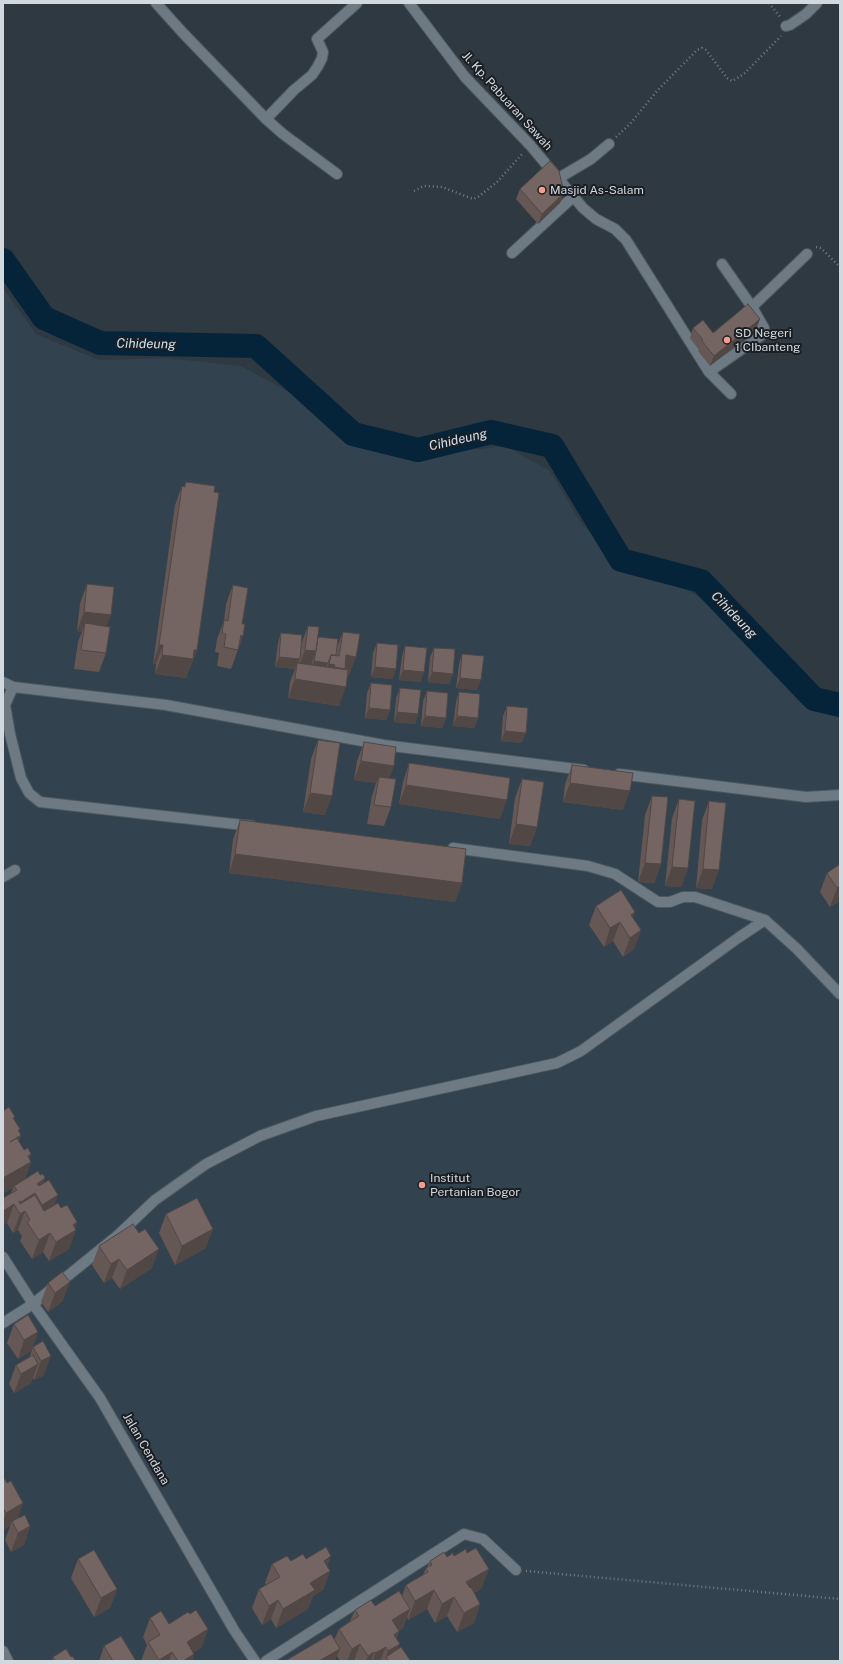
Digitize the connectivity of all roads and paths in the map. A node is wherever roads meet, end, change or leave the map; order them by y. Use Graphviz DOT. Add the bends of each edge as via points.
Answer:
graph roads {
  1 [pos="156,3"];
  2 [pos="357,3"];
  3 [pos="409,3"];
  4 [pos="769,3"];
  5 [pos="817,3"];
  6 [pos="786,26"];
  7 [pos="266,119"];
  8 [pos="608,144"];
  9 [pos="530,145"];
  10 [pos="338,174"];
  11 [pos="559,178"];
  12 [pos="414,191"];
  13 [pos="574,196"];
  14 [pos="512,253"];
  15 [pos="808,254"];
  16 [pos="722,264"];
  17 [pos="840,267"];
  18 [pos="752,307"];
  19 [pos="709,372"];
  20 [pos="731,394"];
  21 [pos="3,682"];
  22 [pos="13,687"];
  23 [pos="4,705"];
  24 [pos="595,771"];
  25 [pos="611,773"];
  26 [pos="840,795"];
  27 [pos="260,827"];
  28 [pos="442,847"];
  29 [pos="15,870"];
  30 [pos="3,877"];
  31 [pos="765,920"];
  32 [pos="840,994"];
  33 [pos="3,1257"];
  34 [pos="33,1304"];
  35 [pos="3,1323"];
  36 [pos="516,1570"];
  37 [pos="840,1599"];
  38 [pos="3,1652"];
  39 [pos="8,1661"];
  40 [pos="256,1661"];
  41 [pos="266,1661"];
  1 -- 7 [label="street"];
  2 -- 7 [label="street" via="317,39 323,52 318,66 312,75"];
  3 -- 9 [label="street, Jl. Kp. Pabuaran Sawah" via="465,77"];
  4 -- 6 [label="path"];
  5 -- 6 [label="street" via="806,14"];
  6 -- 8 [label="path" via="784,33 771,47 744,74 732,80 727,78 706,50 697,50 657,91 629,125"];
  7 -- 10 [label="street"];
  8 -- 11 [label="street"];
  9 -- 11 [label="street, Jl. Kp. Pabuaran Sawah"];
  9 -- 12 [label="path" via="497,182 473,199 442,186 424,186"];
  11 -- 13 [label="street, Jl. Kp. Pabuaran Sawah"];
  13 -- 14 [label="street"];
  13 -- 19 [label="street, Jl. Kp. Pabuaran Sawah" via="596,219 615,229 626,240"];
  15 -- 17 [label="path" via="815,247 821,248"];
  15 -- 18 [label="street"];
  16 -- 18 [label="street"];
  18 -- 19 [label="street" via="764,328 762,335"];
  19 -- 20 [label="street, Jl. Kp. Pabuaran Sawah"];
  21 -- 22 [label="street"];
  22 -- 23 [label="street"];
  22 -- 24 [label="street" via="166,705 384,745"];
  23 -- 27 [label="street" via="21,778 29,794 40,802"];
  25 -- 26 [label="street" via="806,797"];
  28 -- 31 [label="street" via="588,866 616,874 658,902 695,897"];
  29 -- 30 [label="street"];
  31 -- 32 [label="street"];
  31 -- 34 [label="street" via="581,1051 557,1063 316,1116 260,1136 206,1164 155,1200 117,1236"];
  33 -- 34 [label="street, Jalan Cendana"];
  34 -- 35 [label="street"];
  34 -- 40 [label="street, Jalan Cendana" via="100,1398 234,1630"];
  36 -- 37 [label="path"];
  36 -- 41 [label="street" via="483,1539 464,1534"];
  38 -- 39 [label="street"];
}
